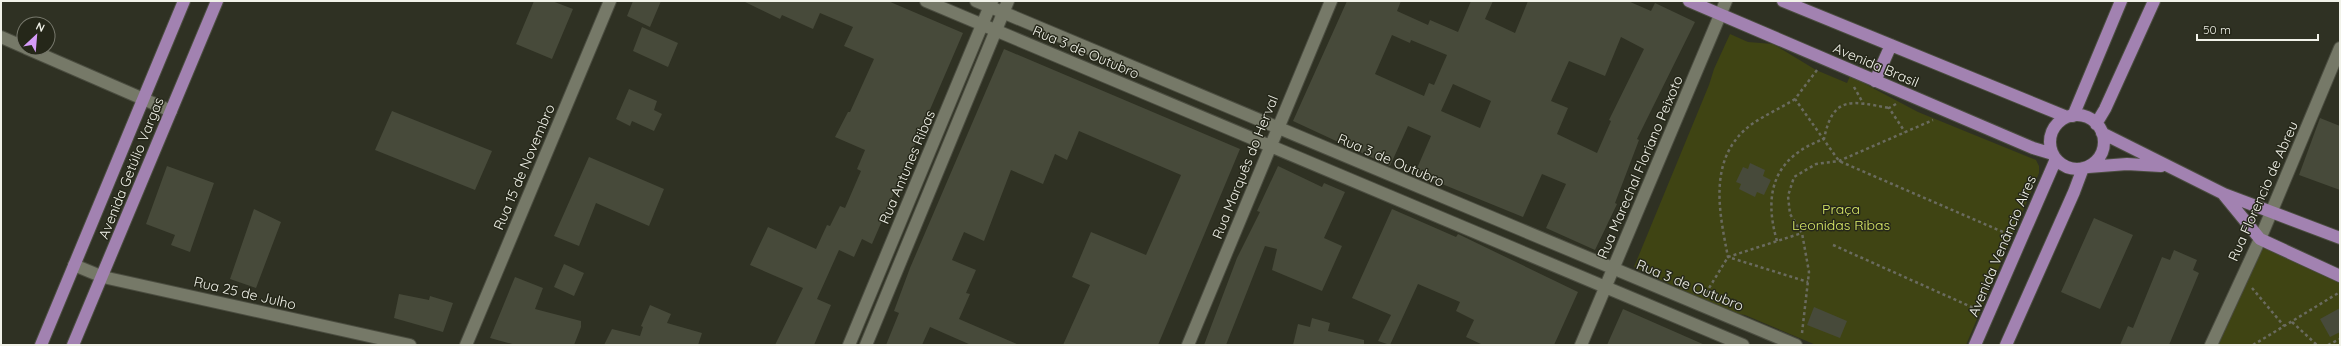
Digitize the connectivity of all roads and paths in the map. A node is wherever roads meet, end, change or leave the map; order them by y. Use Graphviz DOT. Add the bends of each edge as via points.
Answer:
graph roads {
  1 [pos="184,1"];
  2 [pos="217,1"];
  3 [pos="610,1"];
  4 [pos="926,1"];
  5 [pos="976,1"];
  6 [pos="1008,1"];
  7 [pos="1331,1"];
  8 [pos="1689,1"];
  9 [pos="1726,1"];
  10 [pos="1783,1"];
  11 [pos="2121,1"];
  12 [pos="2154,1"];
  13 [pos="990,4"];
  14 [pos="1003,13"];
  15 [pos="1721,14"];
  16 [pos="983,25"];
  17 [pos="996,30"];
  18 [pos="1,38"];
  19 [pos="16,44"];
  20 [pos="1891,45"];
  21 [pos="2340,48"];
  22 [pos="44,56"];
  23 [pos="1825,59"];
  24 [pos="1875,81"];
  25 [pos="1912,96"];
  26 [pos="144,98"];
  27 [pos="1795,99"];
  28 [pos="1889,108"];
  29 [pos="171,111"];
  30 [pos="1950,112"];
  31 [pos="2070,116"];
  32 [pos="942,121"];
  33 [pos="956,127"];
  34 [pos="1278,128"];
  35 [pos="2099,128"];
  36 [pos="1904,132"];
  37 [pos="1824,139"];
  38 [pos="1271,145"];
  39 [pos="2055,156"];
  40 [pos="1840,161"];
  41 [pos="2165,166"];
  42 [pos="2085,167"];
  43 [pos="1415,186"];
  44 [pos="2224,194"];
  45 [pos="1408,203"];
  46 [pos="2272,211"];
  47 [pos="1802,233"];
  48 [pos="2340,238"];
  49 [pos="2260,239"];
  50 [pos="2021,240"];
  51 [pos="1777,241"];
  52 [pos="1833,245"];
  53 [pos="887,254"];
  54 [pos="1728,257"];
  55 [pos="901,259"];
  56 [pos="74,265"];
  57 [pos="1613,269"];
  58 [pos="2242,276"];
  59 [pos="2340,276"];
  60 [pos="103,277"];
  61 [pos="1808,282"];
  62 [pos="1605,287"];
  63 [pos="2340,292"];
  64 [pos="1699,305"];
  65 [pos="1989,314"];
  66 [pos="2292,322"];
  67 [pos="2284,326"];
  68 [pos="2340,339"];
  69 [pos="1798,341"];
  70 [pos="40,345"];
  71 [pos="72,345"];
  72 [pos="410,345"];
  73 [pos="466,345"];
  74 [pos="849,345"];
  75 [pos="866,345"];
  76 [pos="1188,345"];
  77 [pos="1581,345"];
  78 [pos="1743,345"];
  79 [pos="1976,345"];
  80 [pos="2006,345"];
  81 [pos="2211,345"];
  82 [pos="2253,345"];
  83 [pos="2317,345"];
  84 [pos="2328,345"];
  1 -- 26 [label="main road, Avenida Getúlio Vargas"];
  2 -- 29 [label="main road, Avenida Getúlio Vargas"];
  3 -- 73 [label="street, Rua 15 de Novembro"];
  4 -- 16 [label="street, Rua 3 de Outubro"];
  5 -- 13 [label="street, Rua 3 de Outubro"];
  6 -- 14 [label="street, Rua Antunes Ribas"];
  7 -- 34 [label="street, Rua Marquês do Herval"];
  8 -- 15 [label="main road, Avenida Brasil"];
  9 -- 15 [label="street, Rua Marechal Floriano Peixoto"];
  10 -- 20 [label="main road, Avenida Brasil"];
  11 -- 31 [label="main road, Avenida Venâncio Aires"];
  12 -- 35 [label="main road" via="2105,109"];
  13 -- 14 [label="street, Rua 3 de Outubro"];
  13 -- 16 [label="street, Rua Antunes Ribas"];
  14 -- 17 [label="street, Rua Antunes Ribas"];
  14 -- 34 [label="street, Rua 3 de Outubro"];
  15 -- 23 [label="main road, Avenida Brasil"];
  15 -- 57 [label="street, Rua Marechal Floriano Peixoto"];
  16 -- 17 [label="street, Rua 3 de Outubro"];
  16 -- 32 [label="street, Rua Antunes Ribas"];
  17 -- 33 [label="street, Rua Antunes Ribas"];
  17 -- 38 [label="street, Rua 3 de Outubro"];
  18 -- 19 [label="street"];
  20 -- 24 [label="main road"];
  20 -- 31 [label="main road, Avenida Brasil"];
  21 -- 46 [label="street, Rua Florencio de Abreu"];
  22 -- 26 [label="street"];
  23 -- 24 [label="main road, Avenida Brasil"];
  23 -- 27 [label="path"];
  24 -- 25 [label="main road, Avenida Brasil"];
  25 -- 28 [label="path"];
  25 -- 30 [label="main road, Avenida Brasil"];
  26 -- 29 [label="street"];
  26 -- 56 [label="main road, Avenida Getúlio Vargas"];
  27 -- 37 [label="path"];
  27 -- 54 [label="path" via="1751,125 1734,144 1721,168 1721,220"];
  28 -- 36 [label="path"];
  28 -- 37 [label="path" via="1854,102 1836,108 1828,120"];
  29 -- 60 [label="main road, Avenida Getúlio Vargas"];
  30 -- 36 [label="path"];
  30 -- 39 [label="main road, Avenida Brasil"];
  31 -- 35 [label="main road" via="2088,117"];
  31 -- 39 [label="main road, Avenida Venâncio Aires" via="2058,123 2052,132 2050,143"];
  32 -- 33 [label="street"];
  32 -- 53 [label="street, Rua Antunes Ribas"];
  33 -- 55 [label="street, Rua Antunes Ribas"];
  34 -- 38 [label="street, Rua Marquês do Herval"];
  34 -- 43 [label="street, Rua 3 de Outubro"];
  35 -- 41 [label="main road"];
  35 -- 42 [label="main road" via="2104,143 2102,153 2096,161"];
  36 -- 40 [label="path"];
  37 -- 40 [label="path"];
  37 -- 51 [label="path" via="1806,146 1779,170 1771,195 1771,218"];
  38 -- 45 [label="street, Rua 3 de Outubro"];
  38 -- 76 [label="street, Rua Marquês do Herval"];
  39 -- 42 [label="main road" via="2067,167"];
  39 -- 50 [label="main road, Avenida Venâncio Aires"];
  40 -- 47 [label="path" via="1816,164 1794,177 1788,196 1790,214"];
  40 -- 50 [label="path"];
  41 -- 42 [label="main road" via="2127,164"];
  41 -- 44 [label="main road"];
  42 -- 80 [label="main road"];
  43 -- 45 [label="street"];
  43 -- 57 [label="street, Rua 3 de Outubro"];
  44 -- 46 [label="main road"];
  44 -- 49 [label="main road"];
  45 -- 62 [label="street, Rua 3 de Outubro"];
  46 -- 48 [label="main road"];
  46 -- 49 [label="street, Rua Florencio de Abreu"];
  47 -- 51 [label="path"];
  47 -- 61 [label="path" via="1809,272"];
  49 -- 58 [label="street, Rua Florencio de Abreu"];
  49 -- 59 [label="main road"];
  50 -- 65 [label="main road, Avenida Venâncio Aires"];
  51 -- 54 [label="path"];
  52 -- 65 [label="path"];
  53 -- 55 [label="street"];
  53 -- 74 [label="street, Rua Antunes Ribas"];
  54 -- 61 [label="path"];
  54 -- 64 [label="path"];
  55 -- 75 [label="street, Rua Antunes Ribas"];
  56 -- 60 [label="street, Rua 25 de Julho"];
  56 -- 70 [label="main road, Avenida Getúlio Vargas"];
  57 -- 62 [label="street, Rua Marechal Floriano Peixoto"];
  57 -- 64 [label="street, Rua 3 de Outubro"];
  58 -- 67 [label="path"];
  58 -- 81 [label="street, Rua Florencio de Abreu"];
  60 -- 71 [label="main road, Avenida Getúlio Vargas"];
  60 -- 72 [label="street, Rua 25 de Julho"];
  61 -- 69 [label="path"];
  62 -- 77 [label="street, Rua Marechal Floriano Peixoto"];
  62 -- 78 [label="street, Rua 3 de Outubro"];
  63 -- 66 [label="path"];
  64 -- 69 [label="street, Rua 3 de Outubro"];
  65 -- 79 [label="main road, Avenida Venâncio Aires"];
  66 -- 67 [label="path"];
  66 -- 83 [label="path"];
  67 -- 82 [label="path"];
  68 -- 84 [label="path"];
}
